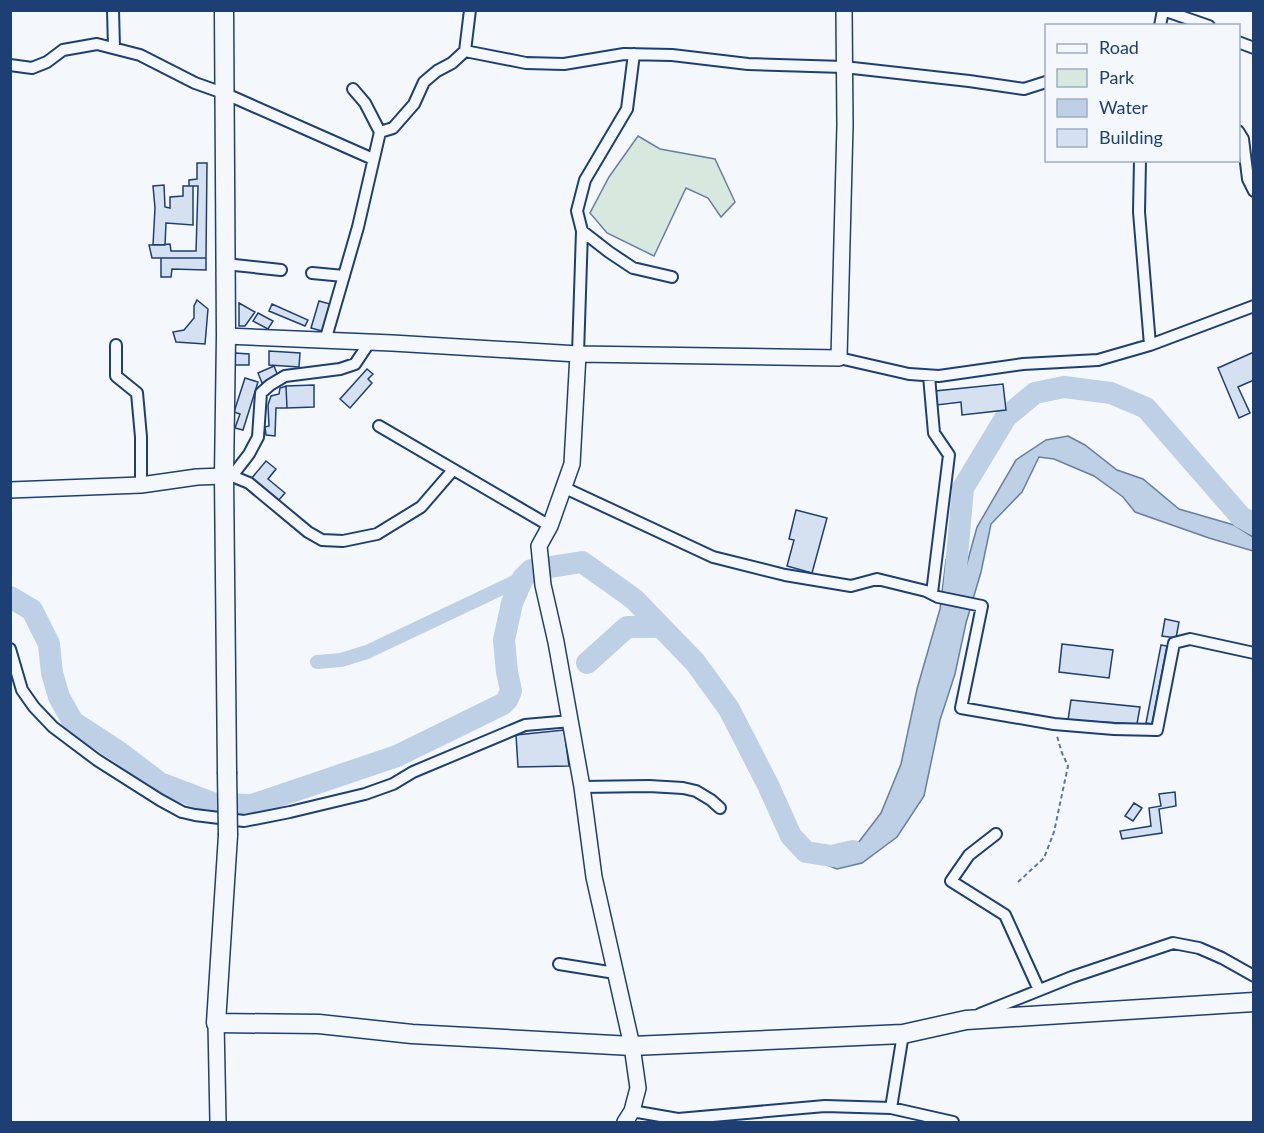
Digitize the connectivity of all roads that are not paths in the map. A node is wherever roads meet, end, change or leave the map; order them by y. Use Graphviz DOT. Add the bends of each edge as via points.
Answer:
graph roads {
  1 [pos="113,10"];
  2 [pos="224,10"];
  3 [pos="470,10"];
  4 [pos="844,10"];
  5 [pos="1163,10"];
  6 [pos="1206,24"];
  7 [pos="1240,42"];
  8 [pos="114,48"];
  9 [pos="1254,48"];
  10 [pos="465,51"];
  11 [pos="634,54"];
  12 [pos="10,65"];
  13 [pos="844,67"];
  14 [pos="1045,83"];
  15 [pos="353,89"];
  16 [pos="226,94"];
  17 [pos="380,132"];
  18 [pos="1240,133"];
  19 [pos="373,159"];
  20 [pos="1140,162"];
  21 [pos="1254,191"];
  22 [pos="582,231"];
  23 [pos="225,264"];
  24 [pos="281,270"];
  25 [pos="312,273"];
  26 [pos="344,276"];
  27 [pos="672,277"];
  28 [pos="1254,306"];
  29 [pos="226,336"];
  30 [pos="325,341"];
  31 [pos="369,343"];
  32 [pos="116,345"];
  33 [pos="1150,345"];
  34 [pos="578,354"];
  35 [pos="839,358"];
  36 [pos="929,376"];
  37 [pos="379,426"];
  38 [pos="453,470"];
  39 [pos="228,476"];
  40 [pos="141,485"];
  41 [pos="565,488"];
  42 [pos="10,490"];
  43 [pos="550,526"];
  44 [pos="935,595"];
  45 [pos="10,649"];
  46 [pos="1254,653"];
  47 [pos="16,691"];
  48 [pos="571,721"];
  49 [pos="582,787"];
  50 [pos="720,808"];
  51 [pos="996,834"];
  52 [pos="559,964"];
  53 [pos="615,973"];
  54 [pos="1254,976"];
  55 [pos="1039,990"];
  56 [pos="1254,1002"];
  57 [pos="966,1020"];
  58 [pos="216,1023"];
  59 [pos="903,1034"];
  60 [pos="632,1046"];
  61 [pos="891,1108"];
  62 [pos="629,1117"];
  63 [pos="218,1122"];
  64 [pos="953,1122"];
  1 -- 8 [label="street"];
  2 -- 16 [label="main road"];
  3 -- 10 [label="street"];
  4 -- 13 [label="street"];
  5 -- 6 [label="street"];
  7 -- 9 [label="street"];
  8 -- 12 [label="street" via="97,44 63,50 32,68"];
  8 -- 16 [label="street" via="140,55"];
  10 -- 11 [label="street" via="526,63 564,64"];
  10 -- 17 [label="street" via="424,81 414,104 393,128"];
  11 -- 13 [label="street"];
  11 -- 22 [label="street" via="627,109 585,180 577,211"];
  13 -- 14 [label="street" via="1024,89"];
  13 -- 35 [label="street"];
  15 -- 17 [label="street"];
  16 -- 19 [label="street"];
  16 -- 23 [label="main road"];
  17 -- 19 [label="street"];
  18 -- 21 [label="street" via="1248,179"];
  19 -- 26 [label="street"];
  20 -- 33 [label="street" via="1139,212"];
  22 -- 27 [label="street" via="633,268"];
  22 -- 34 [label="street"];
  23 -- 24 [label="street"];
  23 -- 29 [label="main road"];
  25 -- 26 [label="street"];
  26 -- 30 [label="street"];
  28 -- 33 [label="street"];
  29 -- 30 [label="street"];
  29 -- 39 [label="main road"];
  30 -- 31 [label="street"];
  31 -- 34 [label="street"];
  31 -- 39 [label="street" via="355,364 285,376 261,393 258,437 249,454"];
  32 -- 40 [label="street" via="116,376 137,393"];
  33 -- 36 [label="street" via="1098,360 1023,364"];
  34 -- 35 [label="street"];
  34 -- 41 [label="street" via="572,464"];
  35 -- 36 [label="street"];
  36 -- 44 [label="street" via="934,433 949,455"];
  37 -- 38 [label="street"];
  38 -- 39 [label="street" via="422,507 377,534 343,541 322,540 249,483"];
  38 -- 43 [label="street"];
  39 -- 40 [label="street"];
  39 -- 58 [label="main road, bridge" via="228,835"];
  40 -- 42 [label="street"];
  41 -- 43 [label="street"];
  41 -- 44 [label="street" via="713,557 796,577 851,585 877,579"];
  43 -- 48 [label="street" via="539,546 543,585"];
  44 -- 46 [label="street" via="982,606 961,708 1054,724 1157,730 1173,643 1190,639"];
  45 -- 47 [label="street"];
  47 -- 48 [label="street" via="53,727 160,800 195,816 244,820 364,794 525,725"];
  48 -- 49 [label="street"];
  49 -- 50 [label="street" via="683,788 696,791"];
  49 -- 53 [label="street" via="594,877"];
  51 -- 55 [label="street" via="969,855 951,881 1005,915"];
  52 -- 53 [label="street"];
  53 -- 60 [label="street"];
  54 -- 55 [label="street" via="1199,948 1173,943"];
  55 -- 57 [label="street"];
  56 -- 57 [label="main road"];
  57 -- 59 [label="main road"];
  58 -- 60 [label="main road" via="319,1024 412,1034"];
  58 -- 63 [label="street"];
  59 -- 60 [label="main road"];
  59 -- 61 [label="street"];
  60 -- 62 [label="street" via="638,1088"];
  61 -- 62 [label="street" via="825,1106 678,1119"];
  61 -- 64 [label="street"];
}
